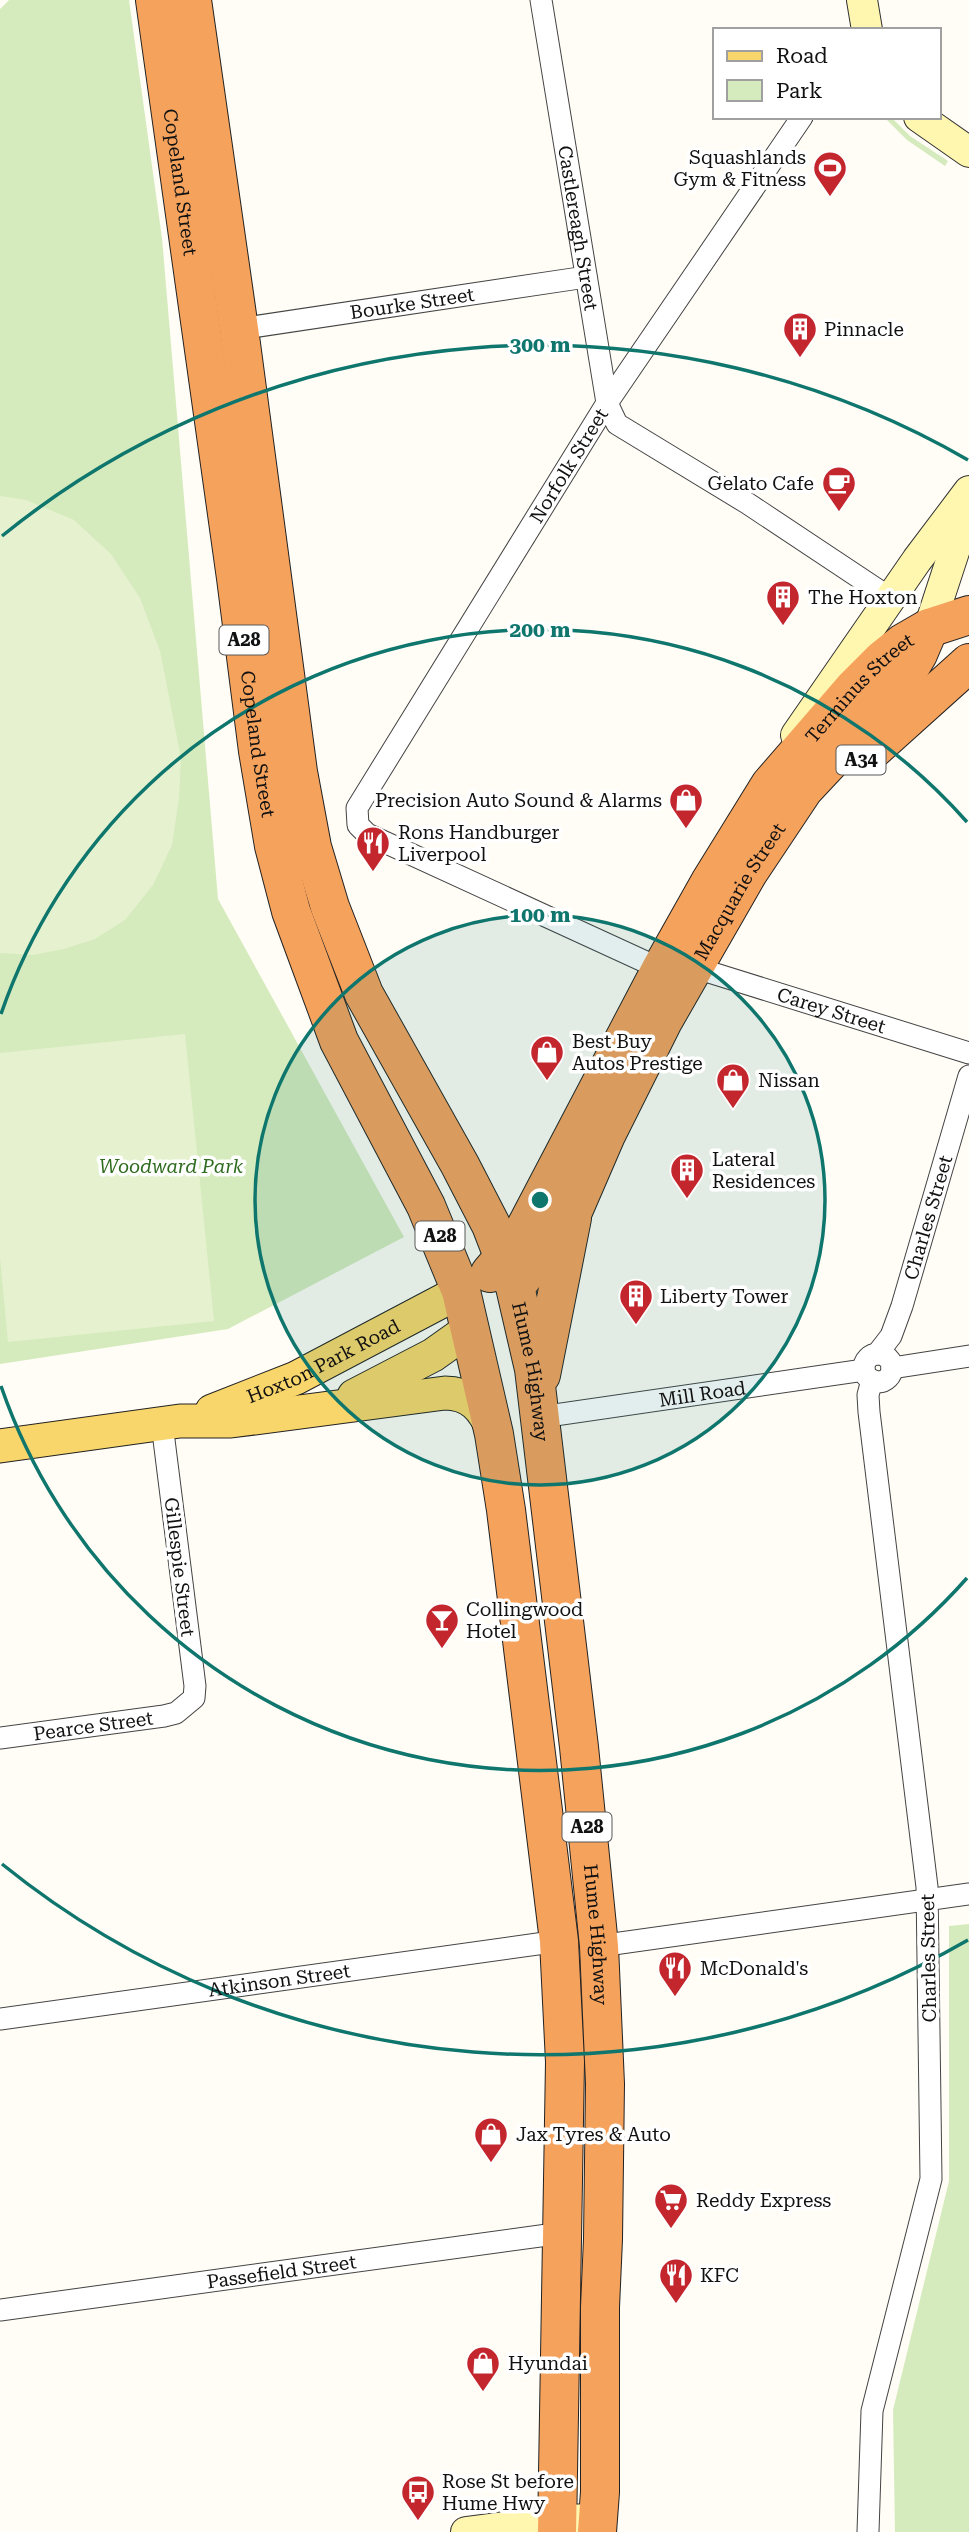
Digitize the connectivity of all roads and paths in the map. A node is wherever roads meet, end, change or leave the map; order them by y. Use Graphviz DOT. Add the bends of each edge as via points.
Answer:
graph roads {
  1 [pos="155,0"];
  2 [pos="192,0"];
  3 [pos="541,0"];
  4 [pos="862,0"];
  5 [pos="867,28"];
  6 [pos="801,119"];
  7 [pos="922,119"];
  8 [pos="969,152"];
  9 [pos="586,277"];
  10 [pos="239,329"];
  11 [pos="607,403"];
  12 [pos="969,491"];
  13 [pos="969,506"];
  14 [pos="890,598"];
  15 [pos="969,615"];
  16 [pos="929,628"];
  17 [pos="969,663"];
  18 [pos="770,785"];
  19 [pos="358,825"];
  20 [pos="756,861"];
  21 [pos="677,968"];
  22 [pos="969,1053"];
  23 [pos="969,1076"];
  24 [pos="460,1165"];
  25 [pos="559,1165"];
  26 [pos="574,1209"];
  27 [pos="509,1273"];
  28 [pos="461,1291"];
  29 [pos="471,1328"];
  30 [pos="969,1356"];
  31 [pos="871,1368"];
  32 [pos="539,1406"];
  33 [pos="291,1414"];
  34 [pos="171,1423"];
  35 [pos="494,1434"];
  36 [pos="0,1446"];
  37 [pos="185,1707"];
  38 [pos="0,1738"];
  39 [pos="969,1894"];
  40 [pos="927,1899"];
  41 [pos="559,1941"];
  42 [pos="599,1946"];
  43 [pos="0,2019"];
  44 [pos="562,2233"];
  45 [pos="0,2309"];
  46 [pos="597,2525"];
  47 [pos="557,2526"];
  48 [pos="466,2532"];
  49 [pos="868,2532"];
  1 -- 28 [label="highway, Copeland Street / A28" via="274,846 291,911 340,1041 420,1194"];
  2 -- 10 [label="highway, Copeland Street / A28"];
  3 -- 9 [label="street, Castlereagh Street"];
  4 -- 5 [label="street"];
  6 -- 11 [label="street, Norfolk Street"];
  7 -- 8 [label="street"];
  9 -- 10 [label="street, Bourke Street"];
  9 -- 11 [label="street, Castlereagh Street"];
  10 -- 24 [label="highway, Copeland Street / A28" via="298,772 312,846 364,994"];
  11 -- 14 [label="street, Castlereagh Street" via="617,424"];
  11 -- 19 [label="street, Norfolk Street" via="357,808"];
  12 -- 14 [label="street, Macquarie Street"];
  13 -- 16 [label="street, Macquarie Street"];
  14 -- 18 [label="street, Macquarie Street" via="801,725"];
  15 -- 16 [label="highway, Terminus Street / A34"];
  16 -- 18 [label="highway, Terminus Street / A34" via="873,667"];
  16 -- 20 [label="highway, Macquarie Street" via="896,691 804,789"];
  17 -- 20 [label="highway, A34" via="795,816"];
  18 -- 21 [label="highway, Macquarie Street / A34" via="710,882"];
  19 -- 21 [label="street, Carey Street" via="367,834"];
  20 -- 21 [label="highway, Macquarie Street / A34"];
  21 -- 22 [label="street, Carey Street"];
  21 -- 25 [label="highway, Macquarie Street / A34"];
  21 -- 26 [label="highway, Macquarie Street / A34"];
  23 -- 31 [label="street, Charles Street" via="902,1306 891,1336"];
  24 -- 25 [label="highway" via="479,1185 511,1198 536,1190"];
  24 -- 27 [label="highway, Copeland Street / A28"];
  25 -- 27 [label="highway, Macquarie Street / A34" via="520,1238"];
  26 -- 27 [label="highway, Macquarie Street / A34"];
  26 -- 32 [label="highway"];
  27 -- 28 [label="highway, A34" via="491,1272"];
  27 -- 29 [label="highway, A34"];
  27 -- 32 [label="highway, Hume Highway / A28" via="530,1350"];
  28 -- 29 [label="highway, Copeland Street / A28"];
  28 -- 34 [label="main road, Hoxton Park Road" via="296,1378"];
  29 -- 33 [label="main road, Hoxton Park Road" via="433,1355 364,1392"];
  29 -- 35 [label="highway, Hume Highway / A28"];
  30 -- 31 [label="street" via="892,1368 888,1357"];
  31 -- 32 [label="street, Mill Road"];
  31 -- 40 [label="street, Charles Street" via="869,1412"];
  32 -- 42 [label="highway, Hume Highway / A28"];
  33 -- 34 [label="main road, Hoxton Park Road"];
  33 -- 35 [label="main road, Hoxton Park Road" via="455,1393 483,1409"];
  34 -- 36 [label="main road, Hoxton Park Road"];
  34 -- 37 [label="street, Gillespie Street" via="195,1686 194,1698"];
  35 -- 41 [label="highway, Hume Highway / A28"];
  37 -- 38 [label="street, Pearce Street" via="164,1716"];
  39 -- 40 [label="street"];
  40 -- 42 [label="street"];
  40 -- 49 [label="street, Charles Street" via="931,2179 872,2411"];
  41 -- 43 [label="street, Atkinson Street"];
  41 -- 44 [label="highway, Hume Highway / A28" via="565,2062"];
  42 -- 46 [label="highway, Hume Highway / A28" via="606,2084"];
  44 -- 45 [label="street, Passefield Street"];
  44 -- 47 [label="highway, Hume Highway / A28"];
  46 -- 47 [label="street"];
  47 -- 48 [label="street"];
}
